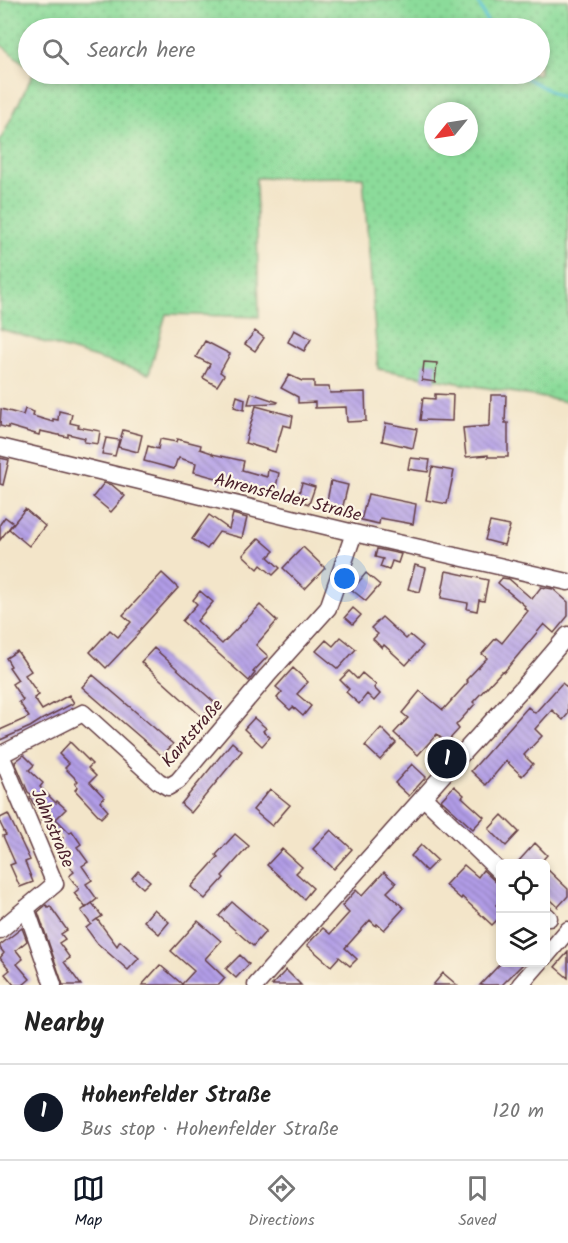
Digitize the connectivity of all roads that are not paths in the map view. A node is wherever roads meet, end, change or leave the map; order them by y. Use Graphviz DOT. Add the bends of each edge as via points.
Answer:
graph roads {
  1 [pos="0,447"];
  2 [pos="354,533"];
  3 [pos="568,582"];
  4 [pos="568,635"];
  5 [pos="1,755"];
  6 [pos="423,797"];
  7 [pos="496,867"];
  8 [pos="26,908"];
  9 [pos="0,930"];
  10 [pos="567,933"];
  11 [pos="550,952"];
  12 [pos="536,967"];
  13 [pos="53,985"];
  14 [pos="256,985"];
  15 [pos="520,985"];
  1 -- 2 [label="street, Ahrensfelder Straße"];
  2 -- 3 [label="street, Ahrensfelder Straße"];
  2 -- 5 [label="street, Kantstraße" via="328,608 178,781 168,787 158,781 83,713"];
  4 -- 6 [label="street"];
  5 -- 8 [label="street, Jahnstraße" via="55,884"];
  6 -- 7 [label="street"];
  6 -- 14 [label="street"];
  8 -- 9 [label="street, Jahnstraße"];
  8 -- 13 [label="street"];
  10 -- 11 [label="street"];
  12 -- 15 [label="street"];
}
